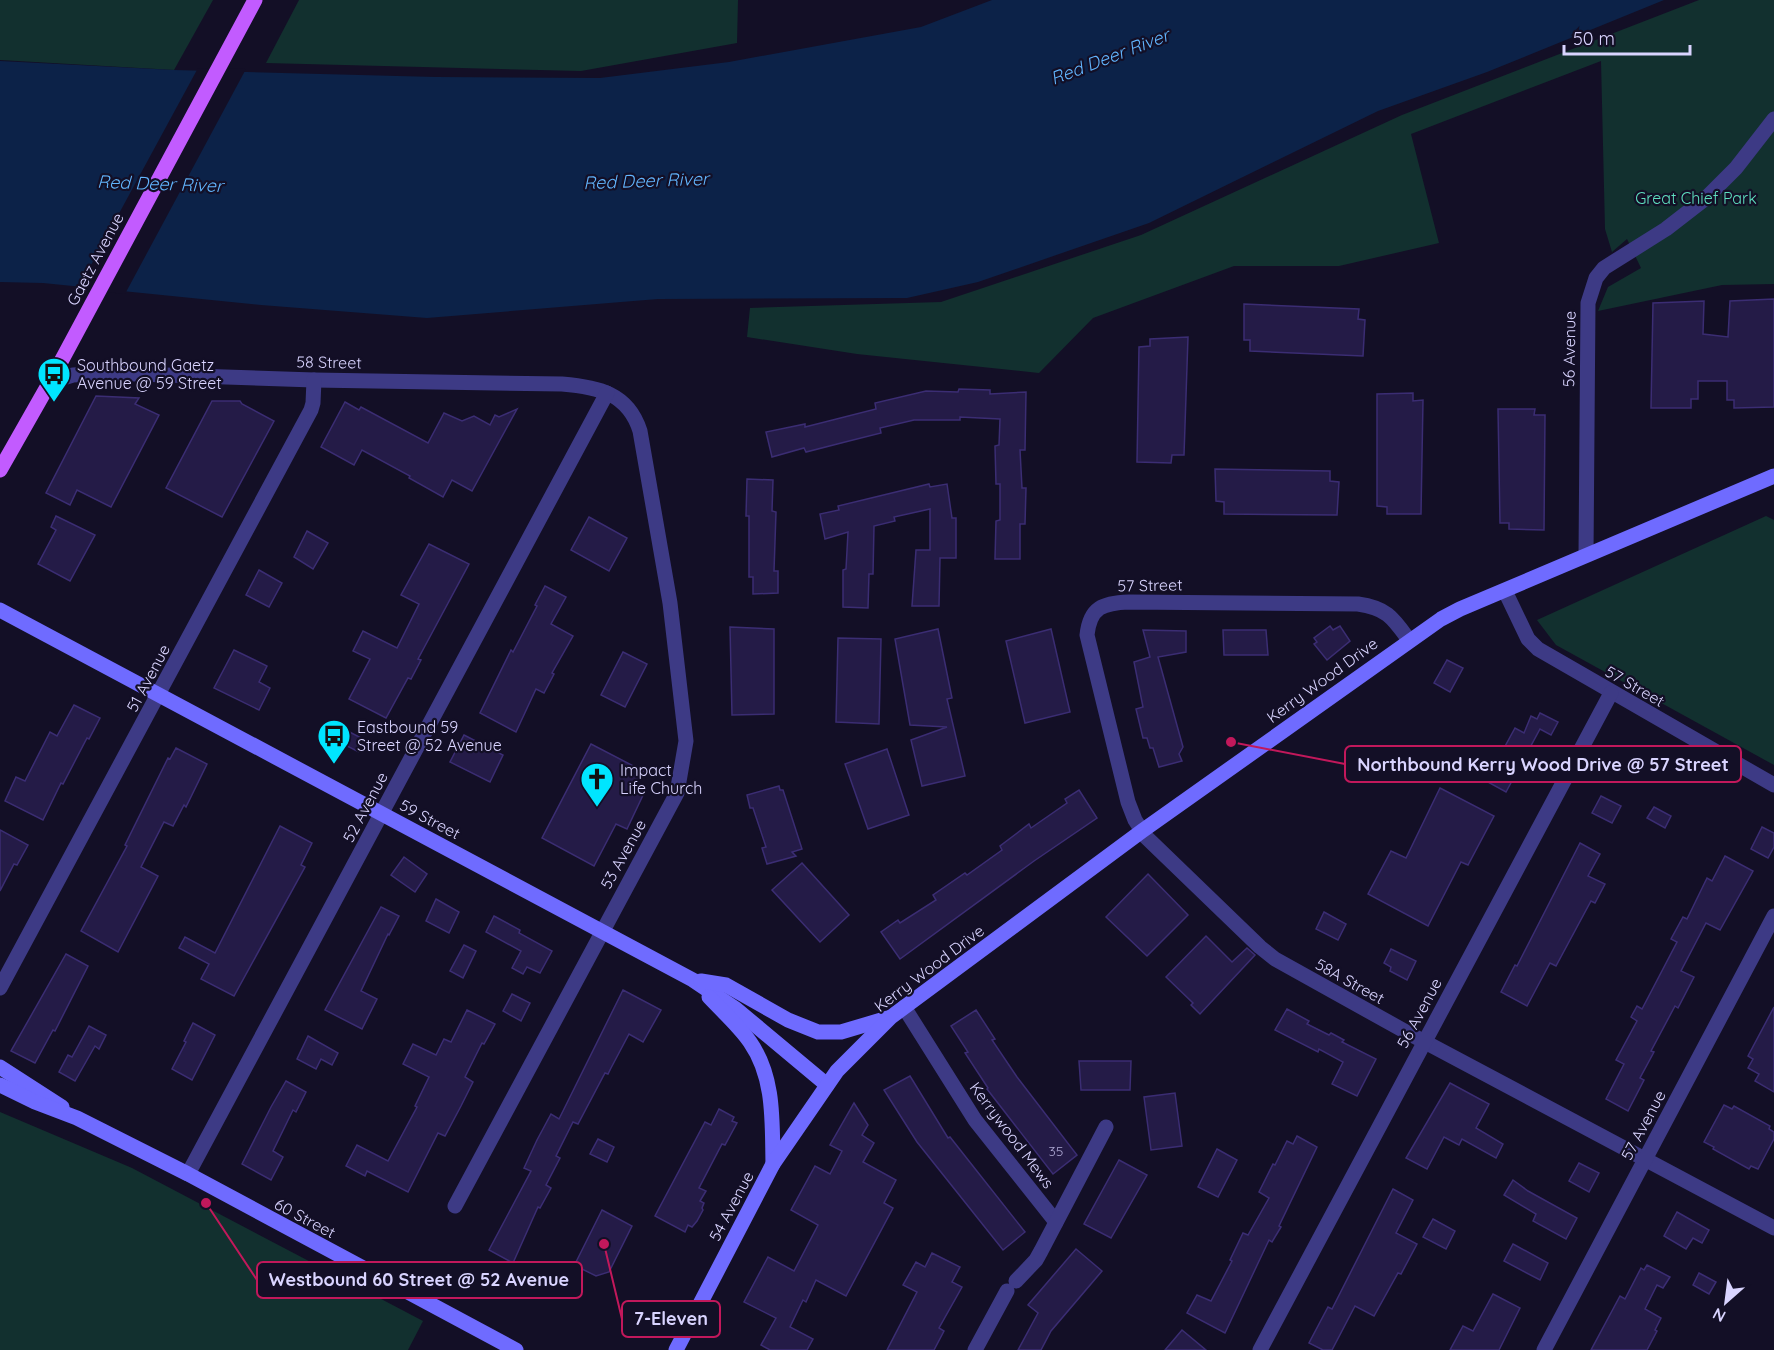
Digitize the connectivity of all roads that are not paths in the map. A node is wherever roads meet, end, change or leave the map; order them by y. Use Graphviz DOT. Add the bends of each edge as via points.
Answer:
graph roads {
  1 [pos="255,0"];
  2 [pos="1774,120"];
  3 [pos="314,380"];
  4 [pos="50,382"];
  5 [pos="607,393"];
  6 [pos="0,470"];
  7 [pos="1774,476"];
  8 [pos="1586,555"];
  9 [pos="1505,591"];
  10 [pos="0,610"];
  11 [pos="1094,611"];
  12 [pos="1409,640"];
  13 [pos="1611,693"];
  14 [pos="160,694"];
  15 [pos="1774,785"];
  16 [pos="382,814"];
  17 [pos="1142,831"];
  18 [pos="1774,916"];
  19 [pos="602,932"];
  20 [pos="693,980"];
  21 [pos="0,988"];
  22 [pos="904,1007"];
  23 [pos="891,1017"];
  24 [pos="1425,1042"];
  25 [pos="0,1067"];
  26 [pos="827,1084"];
  27 [pos="0,1085"];
  28 [pos="77,1118"];
  29 [pos="1106,1127"];
  30 [pos="1645,1160"];
  31 [pos="773,1164"];
  32 [pos="188,1174"];
  33 [pos="455,1206"];
  34 [pos="1056,1222"];
  35 [pos="1774,1228"];
  36 [pos="516,1350"];
  37 [pos="676,1350"];
  38 [pos="975,1350"];
  39 [pos="1260,1350"];
  40 [pos="1544,1350"];
  1 -- 4 [label="main road, Gaetz Avenue"];
  2 -- 8 [label="street, 56 Avenue" via="1706,198 1604,268 1593,286 1588,303"];
  3 -- 4 [label="street, 58 Street" via="106,373 65,376"];
  3 -- 5 [label="street, 58 Street" via="562,384"];
  3 -- 14 [label="street, 51 Avenue" via="311,410"];
  4 -- 6 [label="main road, Gaetz Avenue"];
  5 -- 16 [label="street, 52 Avenue"];
  5 -- 19 [label="street, 53 Avenue" via="634,414 640,431 670,603 686,741 677,794"];
  7 -- 8 [label="street, Kerry Wood Drive"];
  8 -- 9 [label="street, Kerry Wood Drive"];
  9 -- 12 [label="street, Kerry Wood Drive" via="1450,614"];
  9 -- 13 [label="street, 57 Street" via="1532,644"];
  10 -- 14 [label="street, 59 Street"];
  11 -- 12 [label="street, 57 Street" via="1107,604 1129,602 1358,604 1385,611"];
  11 -- 17 [label="street, 58A Street" via="1088,627 1089,645 1128,802"];
  12 -- 17 [label="street, Kerry Wood Drive"];
  13 -- 15 [label="street, 57 Street"];
  13 -- 24 [label="street, 56 Avenue"];
  14 -- 16 [label="street, 59 Street"];
  14 -- 21 [label="street, 51 Avenue"];
  16 -- 19 [label="street, 59 Street"];
  16 -- 32 [label="street, 52 Avenue"];
  17 -- 22 [label="street, Kerry Wood Drive"];
  17 -- 24 [label="street, 58A Street" via="1275,960"];
  18 -- 30 [label="street, 57 Avenue"];
  19 -- 20 [label="street, 59 Street"];
  19 -- 33 [label="street, 53 Avenue"];
  20 -- 23 [label="street" via="726,985 788,1020 819,1032 841,1032"];
  20 -- 26 [label="street, 59 Street" via="736,1009"];
  20 -- 31 [label="street" via="748,1040 765,1072"];
  22 -- 23 [label="street, Kerry Wood Drive"];
  22 -- 34 [label="street, Kerrywood Mews" via="975,1120"];
  23 -- 26 [label="street, Kerry Wood Drive"];
  24 -- 30 [label="street, 58A Street"];
  24 -- 39 [label="street, 56 Avenue"];
  25 -- 28 [label="street, 60 Street"];
  26 -- 31 [label="street, 54 Avenue"];
  27 -- 28 [label="street, 60 Street"];
  28 -- 32 [label="street, 60 Street"];
  29 -- 34 [label="street, Kerrywood Mews"];
  30 -- 35 [label="street, 58A Street"];
  30 -- 40 [label="street, 57 Avenue"];
  31 -- 37 [label="street, 54 Avenue"];
  32 -- 36 [label="street, 60 Street"];
  34 -- 38 [label="street, Kerrywood Mews" via="1036,1260 1011,1286"];
}
